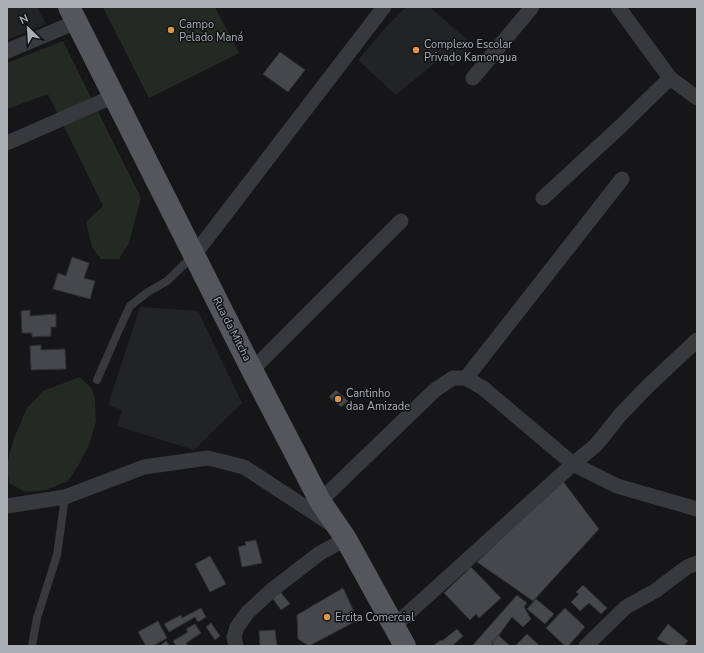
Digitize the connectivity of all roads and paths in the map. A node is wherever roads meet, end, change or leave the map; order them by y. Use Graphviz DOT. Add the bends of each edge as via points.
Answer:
graph roads {
  1 [pos="384,7"];
  2 [pos="532,7"];
  3 [pos="618,7"];
  4 [pos="73,15"];
  5 [pos="7,51"];
  6 [pos="473,78"];
  7 [pos="670,78"];
  8 [pos="694,92"];
  9 [pos="114,96"];
  10 [pos="7,143"];
  11 [pos="622,180"];
  12 [pos="543,198"];
  13 [pos="401,221"];
  14 [pos="194,255"];
  15 [pos="697,340"];
  16 [pos="252,370"];
  17 [pos="466,378"];
  18 [pos="97,380"];
  19 [pos="573,464"];
  20 [pos="65,497"];
  21 [pos="320,501"];
  22 [pos="7,506"];
  23 [pos="697,509"];
  24 [pos="342,533"];
  25 [pos="697,563"];
  26 [pos="394,626"];
  27 [pos="32,646"];
  28 [pos="236,646"];
  29 [pos="405,646"];
  30 [pos="586,646"];
  1 -- 14 [label="street"];
  2 -- 6 [label="street"];
  3 -- 7 [label="street"];
  4 -- 5 [label="street"];
  4 -- 9 [label="main road, Rua da Mitcha"];
  7 -- 8 [label="street"];
  7 -- 12 [label="street"];
  9 -- 10 [label="street"];
  9 -- 14 [label="main road, Rua da Mitcha"];
  11 -- 17 [label="street"];
  13 -- 16 [label="street"];
  14 -- 16 [label="main road, Rua da Mitcha"];
  14 -- 18 [label="lane" via="167,281 130,306"];
  15 -- 19 [label="street" via="621,414 596,445"];
  16 -- 21 [label="main road, Rua da Mitcha"];
  17 -- 19 [label="street" via="483,388"];
  17 -- 21 [label="street" via="453,378 435,390"];
  19 -- 23 [label="street" via="617,486"];
  19 -- 26 [label="street"];
  20 -- 22 [label="street"];
  20 -- 24 [label="street" via="144,467 208,458 244,468"];
  20 -- 27 [label="lane" via="57,555 37,618"];
  21 -- 24 [label="main road, Rua da Mitcha"];
  24 -- 26 [label="main road, Rua da Mitcha"];
  24 -- 28 [label="street" via="248,612 237,627 234,637"];
  25 -- 30 [label="street" via="626,607"];
  26 -- 29 [label="main road, Rua da Mitcha"];
}
